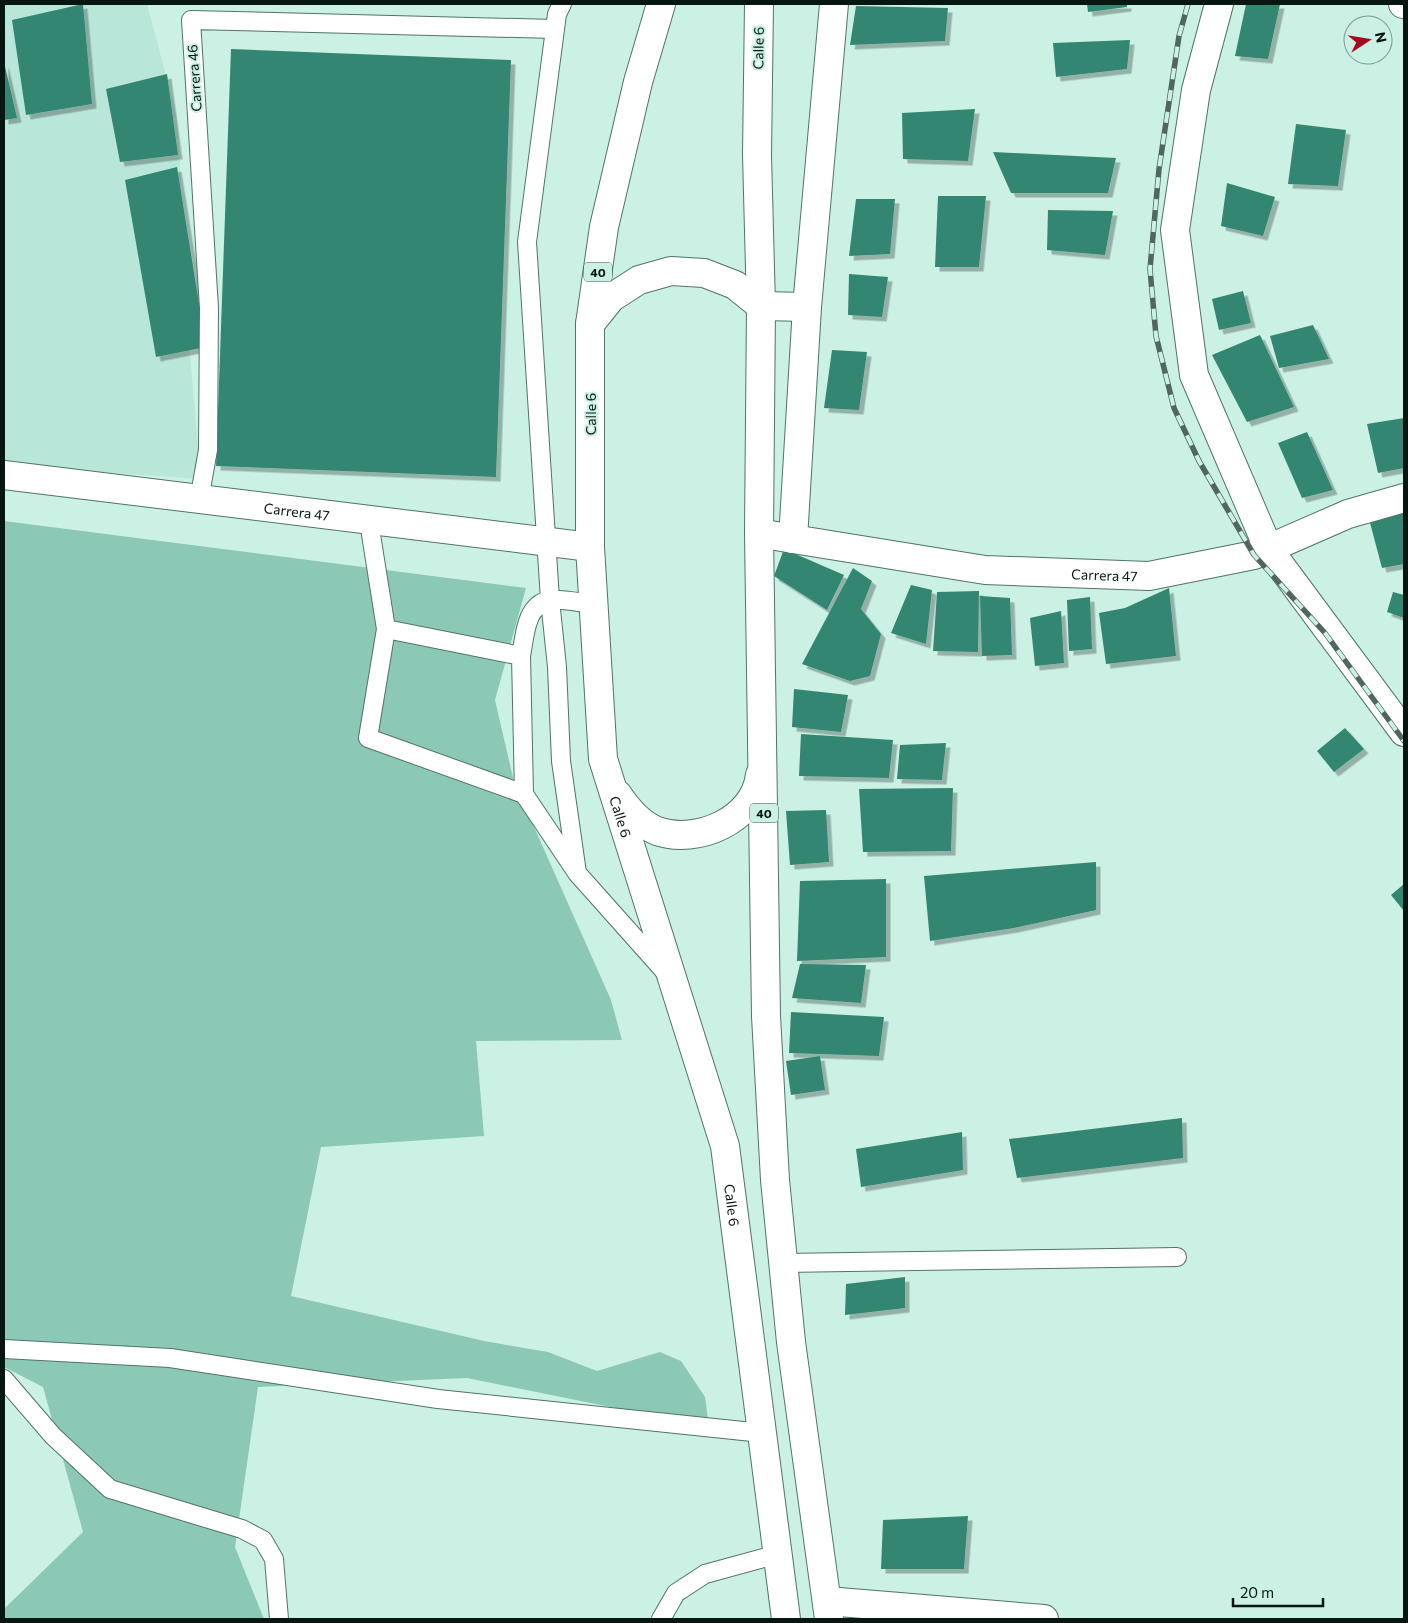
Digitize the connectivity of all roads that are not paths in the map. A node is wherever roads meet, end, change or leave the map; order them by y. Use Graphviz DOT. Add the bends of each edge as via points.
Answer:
graph roads {
  1 [pos="562,4"];
  2 [pos="661,4"];
  3 [pos="759,4"];
  4 [pos="834,4"];
  5 [pos="1219,4"];
  6 [pos="555,29"];
  7 [pos="761,306"];
  8 [pos="807,307"];
  9 [pos="590,324"];
  10 [pos="4,475"];
  11 [pos="1404,498"];
  12 [pos="199,500"];
  13 [pos="369,522"];
  14 [pos="759,533"];
  15 [pos="793,539"];
  16 [pos="548,544"];
  17 [pos="590,547"];
  18 [pos="1269,550"];
  19 [pos="550,600"];
  20 [pos="592,604"];
  21 [pos="386,629"];
  22 [pos="521,656"];
  23 [pos="1404,732"];
  24 [pos="763,751"];
  25 [pos="603,759"];
  26 [pos="524,794"];
  27 [pos="577,873"];
  28 [pos="674,983"];
  29 [pos="1177,1257"];
  30 [pos="783,1264"];
  31 [pos="4,1349"];
  32 [pos="4,1379"];
  33 [pos="762,1433"];
  34 [pos="778,1554"];
  35 [pos="828,1610"];
  36 [pos="279,1619"];
  37 [pos="661,1619"];
  38 [pos="786,1619"];
  39 [pos="1044,1619"];
  1 -- 6 [label="lane"];
  2 -- 9 [label="main road, Calle 6 / 40" via="638,82 604,227"];
  3 -- 7 [label="main road, Calle 6 / 40" via="757,155"];
  4 -- 8 [label="main road"];
  5 -- 18 [label="main road" via="1196,90 1176,230 1194,375"];
  6 -- 12 [label="lane, Carrera 46" via="191,20 209,308 208,450"];
  6 -- 16 [label="lane" via="528,242"];
  7 -- 8 [label="main road"];
  7 -- 9 [label="main road" via="735,285 712,276 671,271 639,280 611,298"];
  7 -- 14 [label="main road, Calle 6 / 40"];
  8 -- 15 [label="main road"];
  9 -- 17 [label="main road, Calle 6 / 40"];
  10 -- 12 [label="main road, Carrera 47"];
  11 -- 18 [label="main road, Carrera 47" via="1348,514"];
  12 -- 13 [label="main road, Carrera 47"];
  13 -- 16 [label="main road, Carrera 47"];
  13 -- 21 [label="lane"];
  14 -- 15 [label="main road, Carrera 47"];
  14 -- 24 [label="main road, Calle 6 / 40"];
  15 -- 18 [label="main road, Carrera 47" via="985,570 1149,576"];
  16 -- 17 [label="main road, Carrera 47"];
  16 -- 19 [label="lane"];
  17 -- 20 [label="main road, Calle 6 / 40"];
  18 -- 23 [label="main road"];
  19 -- 20 [label="lane"];
  19 -- 22 [label="lane" via="536,608 528,619"];
  19 -- 27 [label="lane" via="561,761"];
  20 -- 25 [label="main road, Calle 6 / 40"];
  21 -- 22 [label="lane"];
  21 -- 26 [label="lane" via="368,738"];
  22 -- 26 [label="lane"];
  24 -- 25 [label="main road" via="760,782 744,810 719,828 688,836 657,831 631,814 614,789"];
  24 -- 30 [label="main road, Calle 6 / 40" via="766,1016"];
  25 -- 28 [label="main road, Calle 6 / 40"];
  26 -- 27 [label="lane"];
  27 -- 28 [label="lane"];
  28 -- 33 [label="main road, Calle 6 / 40" via="725,1146"];
  29 -- 30 [label="lane"];
  30 -- 35 [label="main road, Calle 6 / 40"];
  31 -- 33 [label="lane" via="170,1358 438,1399"];
  32 -- 36 [label="lane" via="53,1436 110,1489 242,1529 263,1540 274,1559"];
  33 -- 34 [label="main road, Calle 6 / 40"];
  34 -- 37 [label="lane" via="705,1574 676,1592"];
  34 -- 38 [label="main road, Calle 6 / 40"];
  35 -- 39 [label="main road"];
}
